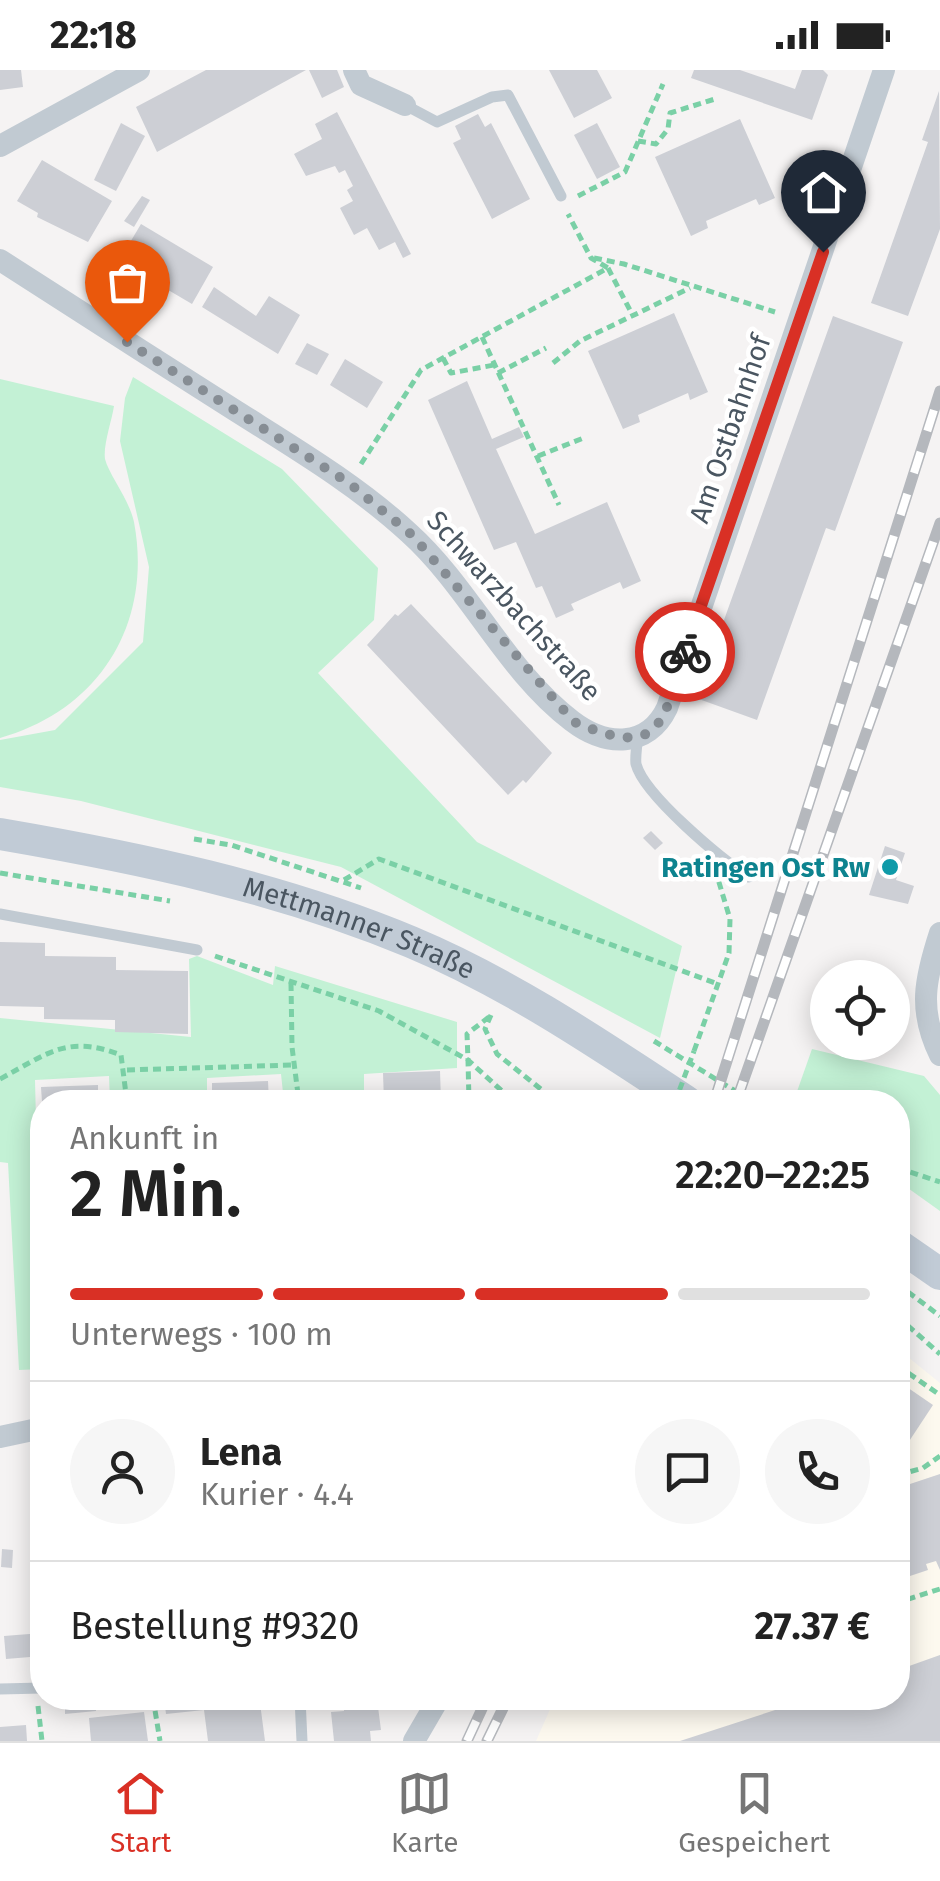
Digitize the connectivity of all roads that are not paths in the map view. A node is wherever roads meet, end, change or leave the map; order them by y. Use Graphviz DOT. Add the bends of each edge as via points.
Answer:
graph roads {
  1 [pos="139,70"];
  2 [pos="354,70"];
  3 [pos="884,70"];
  4 [pos="405,106"];
  5 [pos="0,146"];
  6 [pos="561,196"];
  7 [pos="0,260"];
  8 [pos="637,740"];
  9 [pos="0,834"];
  10 [pos="749,877"];
  11 [pos="0,914"];
  12 [pos="940,933"];
  13 [pos="197,950"];
  14 [pos="940,1055"];
  15 [pos="668,1090"];
  16 [pos="910,1253"];
  17 [pos="940,1274"];
  18 [pos="30,1431"];
  19 [pos="0,1438"];
  20 [pos="30,1688"];
  21 [pos="0,1690"];
  22 [pos="301,1710"];
  23 [pos="432,1710"];
  24 [pos="302,1741"];
  25 [pos="414,1741"];
  1 -- 5 [label="street"];
  2 -- 4 [label="street" via="361,86"];
  3 -- 8 [label="street, Am Ostbahnhof" via="667,708"];
  4 -- 6 [label="lane" via="437,122 508,96"];
  7 -- 8 [label="street, Schwarzbachstraße" via="349,483 412,535 574,722 608,737"];
  8 -- 10 [label="lane" via="636,764 648,786"];
  9 -- 15 [label="main road, Mettmanner Straße" via="222,878 413,942 588,1037"];
  11 -- 13 [label="lane"];
  12 -- 14 [label="street" via="924,982 924,1007"];
  16 -- 17 [label="main road"];
  18 -- 19 [label="street"];
  20 -- 21 [label="lane"];
  22 -- 24 [label="lane"];
  23 -- 25 [label="street"];
}
